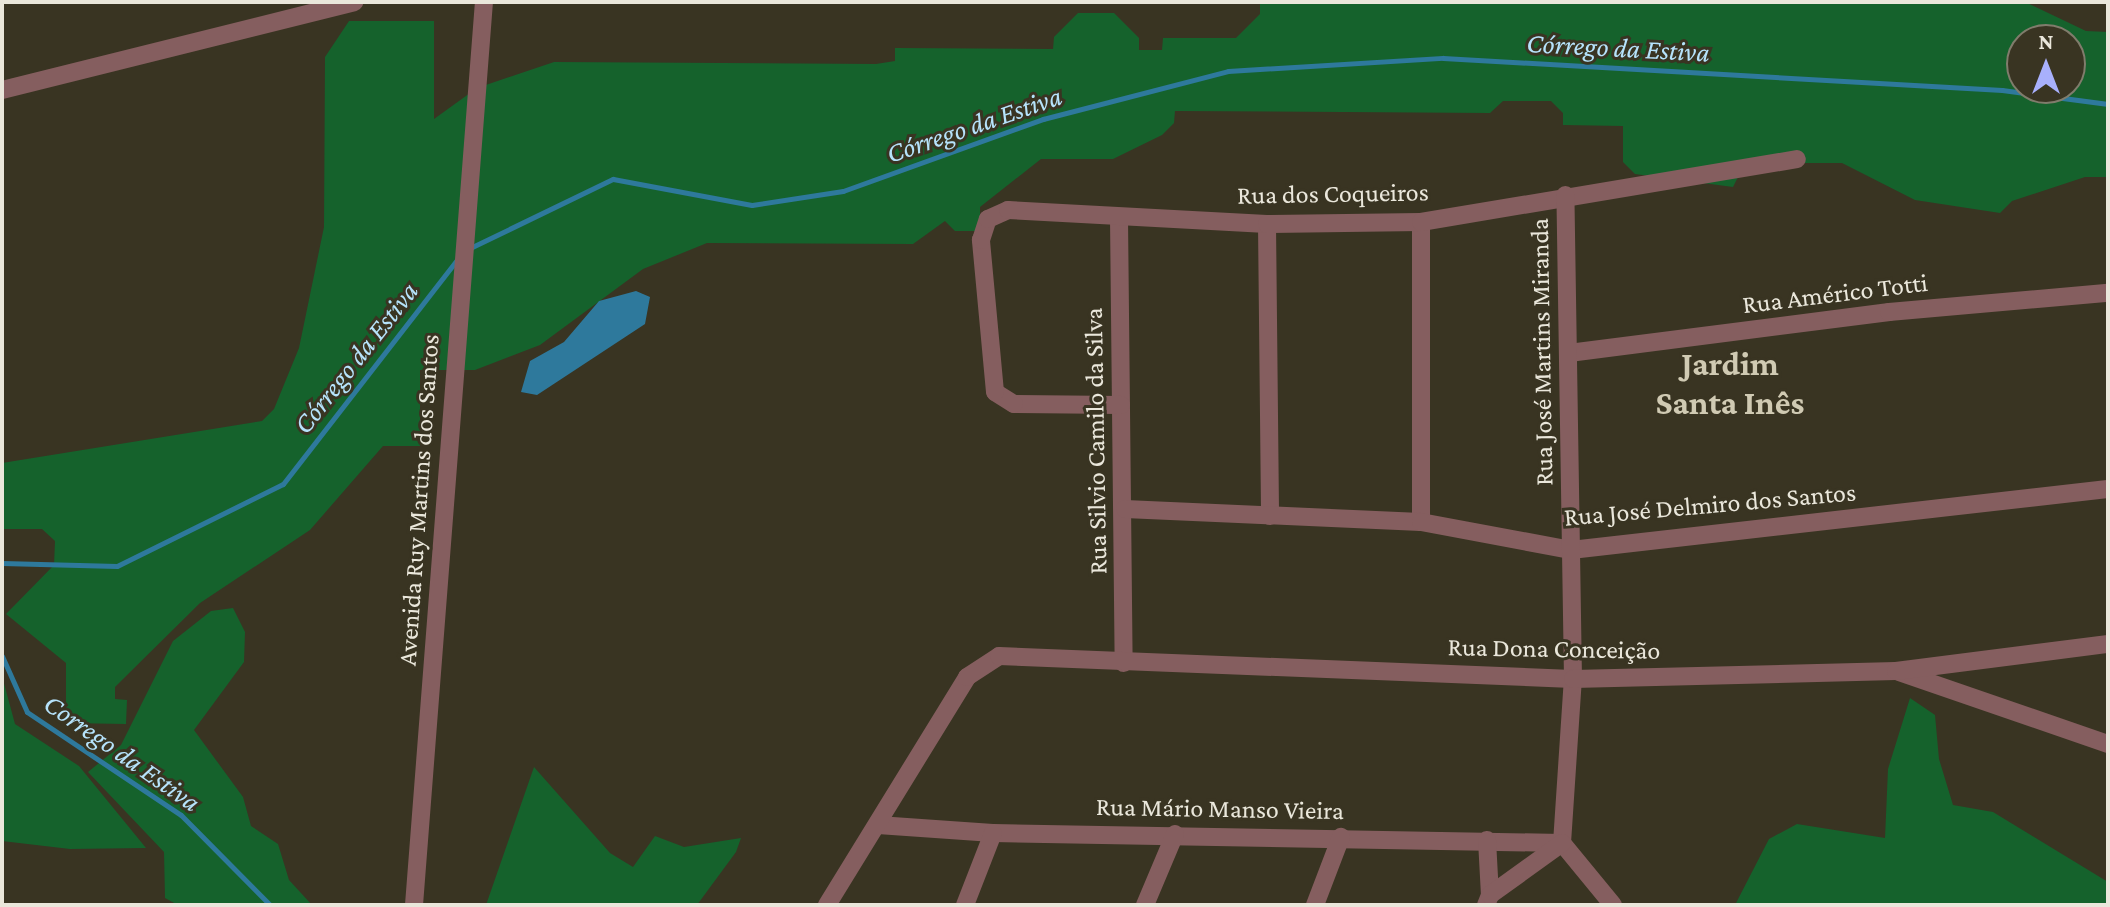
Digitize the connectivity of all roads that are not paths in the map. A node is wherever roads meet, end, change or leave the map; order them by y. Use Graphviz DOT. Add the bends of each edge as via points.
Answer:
graph roads {
  1 [pos="354,2"];
  2 [pos="484,2"];
  3 [pos="2,90"];
  4 [pos="1797,159"];
  5 [pos="1565,195"];
  6 [pos="1119,218"];
  7 [pos="1421,222"];
  8 [pos="1267,224"];
  9 [pos="2108,293"];
  10 [pos="1569,353"];
  11 [pos="1121,405"];
  12 [pos="2108,489"];
  13 [pos="1125,509"];
  14 [pos="1270,516"];
  15 [pos="1421,522"];
  16 [pos="1571,550"];
  17 [pos="2108,644"];
  18 [pos="1124,663"];
  19 [pos="1896,671"];
  20 [pos="1573,679"];
  21 [pos="2108,744"];
  22 [pos="878,825"];
  23 [pos="993,833"];
  24 [pos="1175,834"];
  25 [pos="1341,837"];
  26 [pos="1487,840"];
  27 [pos="1562,843"];
  28 [pos="1488,900"];
  29 [pos="414,905"];
  30 [pos="827,905"];
  31 [pos="965,905"];
  32 [pos="1145,905"];
  33 [pos="1315,905"];
  34 [pos="1613,905"];
  1 -- 3 [label="street"];
  2 -- 29 [label="street, Avenida Ruy Martins dos Santos"];
  4 -- 5 [label="street, Rua dos Coqueiros"];
  5 -- 7 [label="street, Rua dos Coqueiros"];
  5 -- 10 [label="street, Rua José Martins Miranda"];
  6 -- 8 [label="street, Rua dos Coqueiros"];
  6 -- 11 [label="street, Rua Silvio Camilo da Silva"];
  6 -- 11 [label="street, Rua dos Coqueiros" via="1008,210 988,219 981,240 995,392 1014,404"];
  7 -- 8 [label="street, Rua dos Coqueiros"];
  7 -- 15 [label="street"];
  8 -- 14 [label="street"];
  9 -- 10 [label="street, Rua Américo Totti" via="1889,312"];
  10 -- 16 [label="street, Rua José Martins Miranda"];
  11 -- 13 [label="street, Rua Silvio Camilo da Silva"];
  12 -- 16 [label="street, Rua José Delmiro dos Santos"];
  13 -- 14 [label="street, Rua José Delmiro dos Santos"];
  13 -- 18 [label="street, Rua Silvio Camilo da Silva"];
  14 -- 15 [label="street, Rua José Delmiro dos Santos"];
  15 -- 16 [label="street, Rua José Delmiro dos Santos"];
  16 -- 20 [label="street, Rua José Martins Miranda"];
  17 -- 19 [label="street, Rua Dona Conceição"];
  18 -- 20 [label="street, Rua Dona Conceição"];
  18 -- 22 [label="street, Rua Dona Conceição" via="999,656 967,677"];
  19 -- 20 [label="street, Rua Dona Conceição"];
  19 -- 21 [label="street"];
  20 -- 27 [label="street, Rua José Martins Miranda"];
  22 -- 23 [label="street, Rua Mário Manso Vieira"];
  22 -- 30 [label="street"];
  23 -- 24 [label="street, Rua Mário Manso Vieira"];
  23 -- 31 [label="street"];
  24 -- 25 [label="street, Rua Mário Manso Vieira"];
  24 -- 32 [label="street"];
  25 -- 26 [label="street, Rua Mário Manso Vieira"];
  25 -- 33 [label="street"];
  26 -- 27 [label="street, Rua Mário Manso Vieira"];
  26 -- 28 [label="street"];
  27 -- 28 [label="street"];
  27 -- 34 [label="street"];
}
